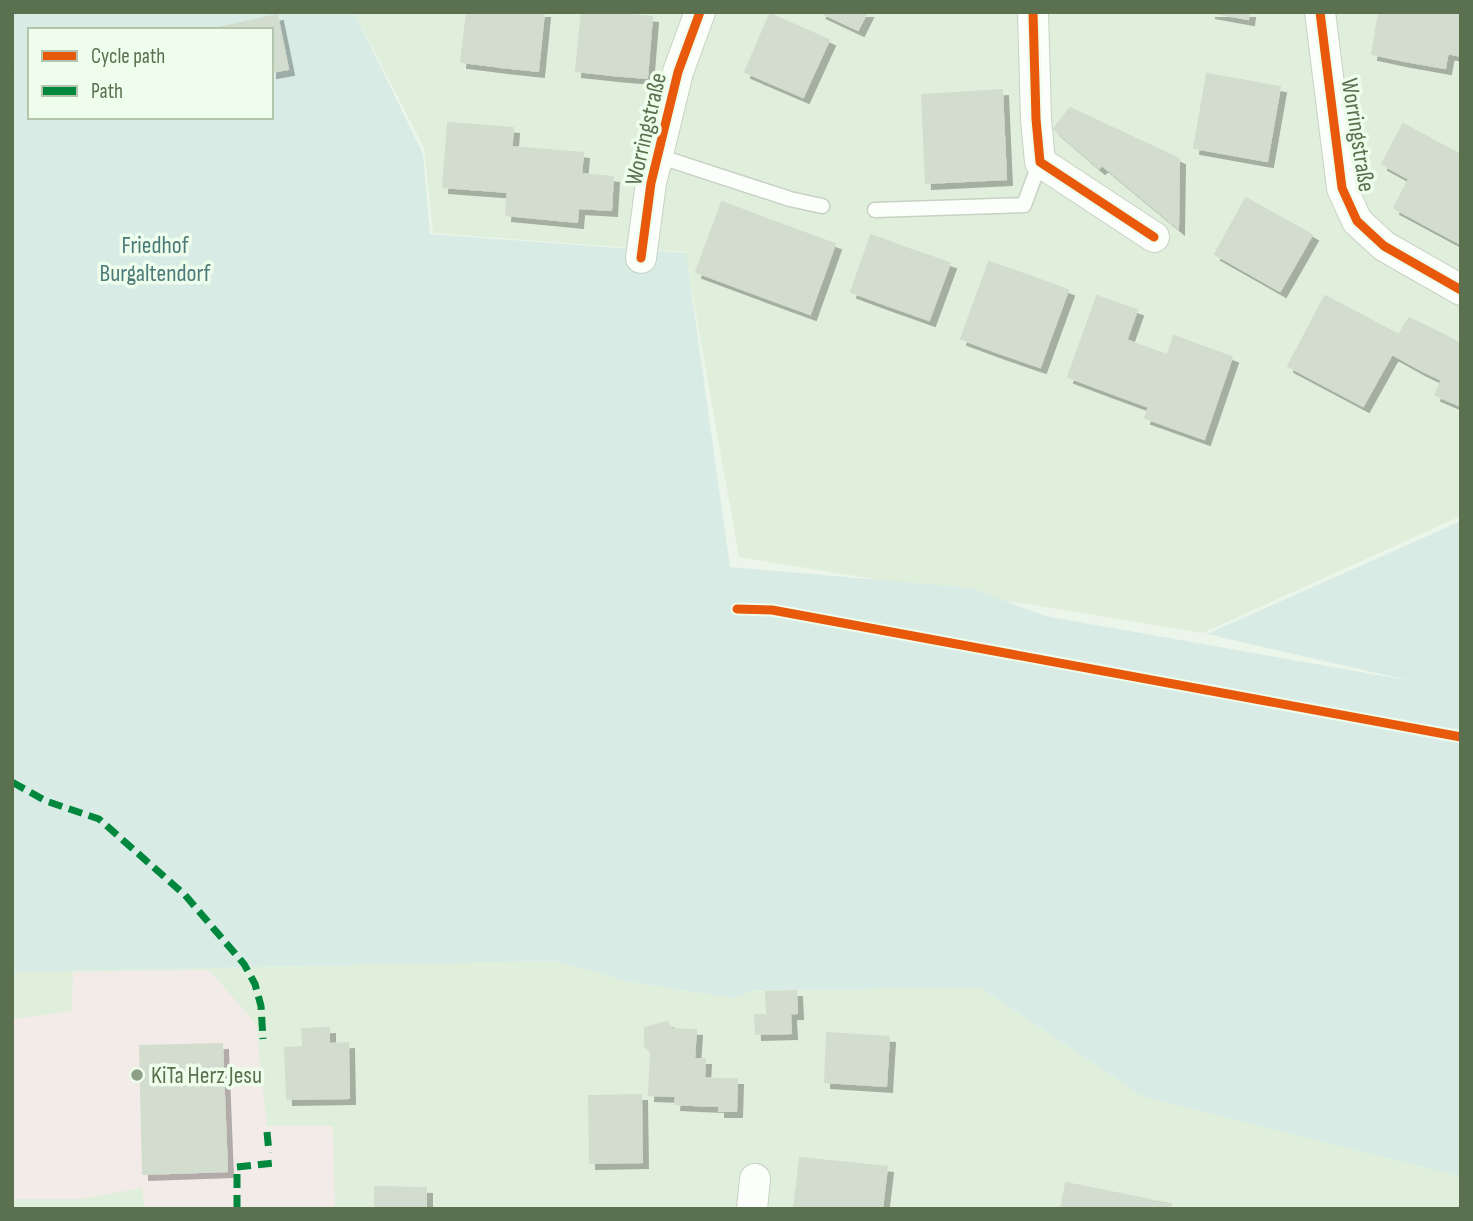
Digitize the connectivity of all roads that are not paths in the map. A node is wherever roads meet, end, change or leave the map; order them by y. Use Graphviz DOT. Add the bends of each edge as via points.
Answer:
graph roads {
  1 [pos="699,12"];
  2 [pos="1033,12"];
  3 [pos="1321,12"];
  4 [pos="657,156"];
  5 [pos="1040,162"];
  6 [pos="822,206"];
  7 [pos="875,210"];
  8 [pos="1154,236"];
  9 [pos="641,258"];
  10 [pos="1461,290"];
  11 [pos="755,1179"];
  12 [pos="752,1209"];
  1 -- 4 [label="street, Worringstraße"];
  2 -- 5 [label="street"];
  3 -- 10 [label="street, Worringstraße" via="1342,188 1357,221 1384,246"];
  4 -- 6 [label="lane, Worringstraße"];
  4 -- 9 [label="street, Worringstraße"];
  5 -- 7 [label="lane" via="1024,205"];
  5 -- 8 [label="street"];
  11 -- 12 [label="street"];
}
